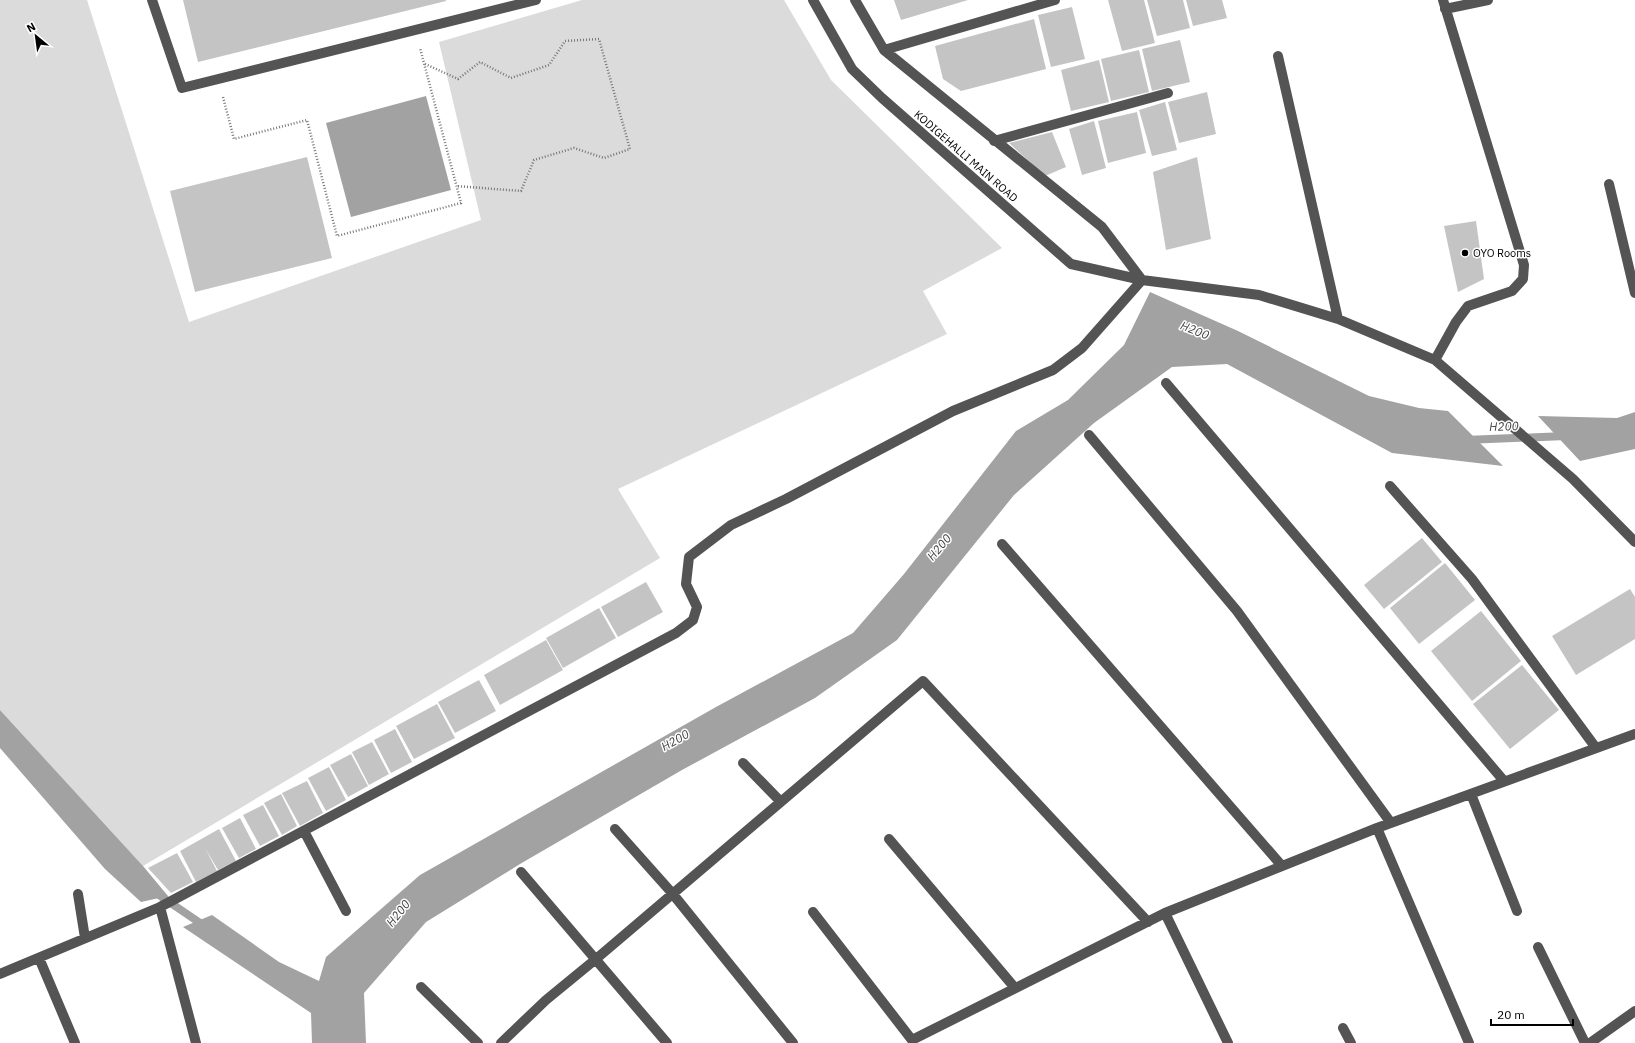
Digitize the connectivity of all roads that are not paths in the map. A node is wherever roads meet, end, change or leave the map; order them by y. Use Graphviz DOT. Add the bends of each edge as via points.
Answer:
graph roads {
  1 [pos="152,0"];
  2 [pos="536,0"];
  3 [pos="813,0"];
  4 [pos="855,0"];
  5 [pos="1055,0"];
  6 [pos="1488,0"];
  7 [pos="1024,4"];
  8 [pos="1444,5"];
  9 [pos="884,50"];
  10 [pos="1278,56"];
  11 [pos="1168,93"];
  12 [pos="994,140"];
  13 [pos="1609,184"];
  14 [pos="1142,280"];
  15 [pos="1635,293"];
  16 [pos="1338,319"];
  17 [pos="1435,360"];
  18 [pos="1166,383"];
  19 [pos="1089,435"];
  20 [pos="1390,486"];
  21 [pos="1635,542"];
  22 [pos="1002,544"];
  23 [pos="1635,734"];
  24 [pos="1596,748"];
  25 [pos="743,763"];
  26 [pos="1504,781"];
  27 [pos="1471,794"];
  28 [pos="780,801"];
  29 [pos="1391,823"];
  30 [pos="1377,828"];
  31 [pos="615,829"];
  32 [pos="304,831"];
  33 [pos="889,839"];
  34 [pos="1282,866"];
  35 [pos="521,872"];
  36 [pos="672,893"];
  37 [pos="78,894"];
  38 [pos="160,907"];
  39 [pos="346,911"];
  40 [pos="1517,911"];
  41 [pos="813,912"];
  42 [pos="1165,913"];
  43 [pos="1148,922"];
  44 [pos="85,938"];
  45 [pos="1538,947"];
  46 [pos="39,958"];
  47 [pos="596,959"];
  48 [pos="0,974"];
  49 [pos="421,987"];
  50 [pos="1015,988"];
  51 [pos="1635,1011"];
  52 [pos="1343,1028"];
  53 [pos="75,1043"];
  54 [pos="196,1043"];
  55 [pos="478,1043"];
  56 [pos="501,1043"];
  57 [pos="668,1043"];
  58 [pos="793,1043"];
  59 [pos="1228,1043"];
  60 [pos="1351,1043"];
  61 [pos="1469,1043"];
  62 [pos="1585,1043"];
  63 [pos="1590,1043"];
  1 -- 2 [label="street" via="182,88"];
  3 -- 14 [label="street, KODIGEHALLI MAIN ROAD" via="852,69 1071,264"];
  4 -- 9 [label="street"];
  5 -- 7 [label="street"];
  6 -- 8 [label="street"];
  7 -- 9 [label="street"];
  8 -- 17 [label="street" via="1524,265 1523,279 1512,291 1468,306"];
  9 -- 12 [label="street"];
  10 -- 16 [label="street"];
  11 -- 12 [label="street"];
  12 -- 14 [label="street" via="1102,227"];
  13 -- 15 [label="street"];
  14 -- 16 [label="street, KODIGEHALLI MAIN ROAD" via="1259,295"];
  14 -- 32 [label="street" via="1082,348 1053,370 953,411 731,525 689,557 686,584 697,607 693,620 676,633"];
  16 -- 17 [label="street, KODIGEHALLI MAIN ROAD"];
  17 -- 21 [label="street, KODIGEHALLI MAIN ROAD" via="1573,479"];
  18 -- 26 [label="street"];
  19 -- 29 [label="street" via="1236,611"];
  20 -- 24 [label="street" via="1472,579"];
  22 -- 34 [label="street"];
  23 -- 24 [label="street"];
  24 -- 26 [label="street"];
  25 -- 28 [label="street"];
  26 -- 27 [label="street"];
  27 -- 29 [label="street"];
  27 -- 40 [label="street"];
  28 -- 36 [label="street"];
  28 -- 43 [label="street" via="923,681"];
  29 -- 30 [label="street"];
  30 -- 34 [label="street"];
  30 -- 61 [label="street"];
  31 -- 36 [label="street"];
  32 -- 38 [label="street"];
  32 -- 39 [label="street"];
  33 -- 50 [label="street"];
  34 -- 42 [label="street"];
  35 -- 47 [label="street"];
  36 -- 47 [label="street"];
  36 -- 58 [label="street"];
  37 -- 44 [label="street"];
  38 -- 44 [label="street"];
  38 -- 54 [label="street"];
  41 -- 50 [label="street" via="912,1040"];
  42 -- 43 [label="street"];
  42 -- 59 [label="street"];
  43 -- 50 [label="street"];
  44 -- 46 [label="street"];
  45 -- 62 [label="street"];
  46 -- 48 [label="street"];
  46 -- 53 [label="street"];
  47 -- 56 [label="street" via="546,1000"];
  47 -- 57 [label="street"];
  49 -- 55 [label="street"];
  51 -- 63 [label="street"];
  52 -- 60 [label="street"];
}
